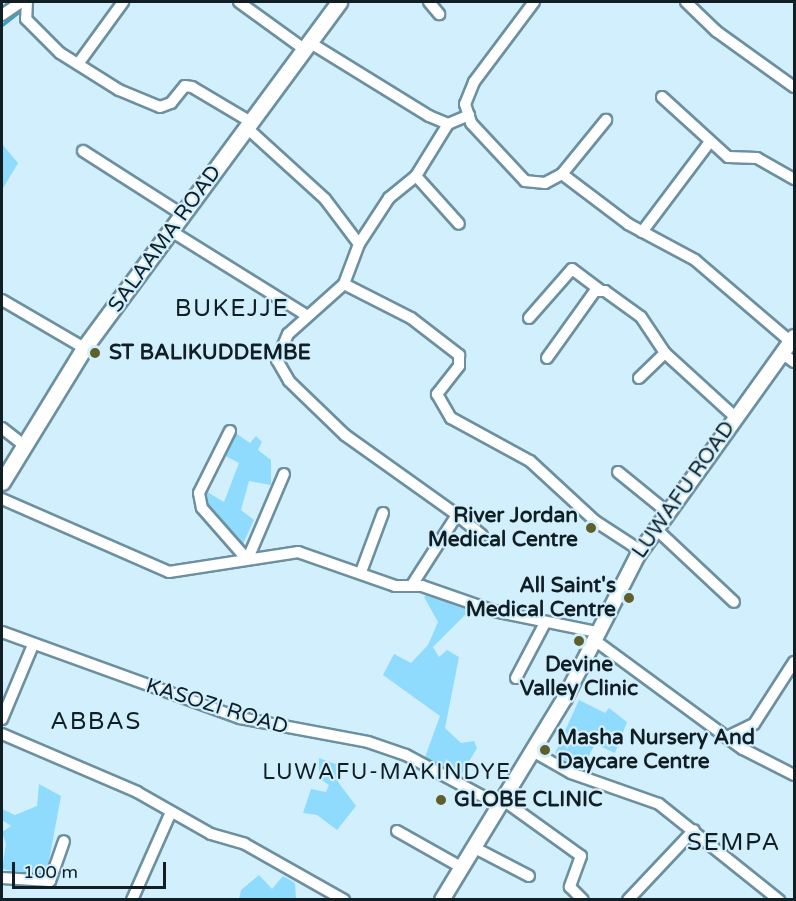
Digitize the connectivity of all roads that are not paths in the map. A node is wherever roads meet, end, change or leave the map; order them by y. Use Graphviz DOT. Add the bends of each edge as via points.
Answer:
graph roads {
  1 [pos="21,2"];
  2 [pos="27,2"];
  3 [pos="123,2"];
  4 [pos="239,2"];
  5 [pos="339,2"];
  6 [pos="429,2"];
  7 [pos="534,2"];
  8 [pos="686,2"];
  9 [pos="439,14"];
  10 [pos="2,15"];
  11 [pos="307,46"];
  12 [pos="78,64"];
  13 [pos="795,87"];
  14 [pos="662,97"];
  15 [pos="469,115"];
  16 [pos="606,120"];
  17 [pos="448,124"];
  18 [pos="249,125"];
  19 [pos="709,143"];
  20 [pos="83,152"];
  21 [pos="562,174"];
  22 [pos="416,176"];
  23 [pos="795,179"];
  24 [pos="183,215"];
  25 [pos="459,224"];
  26 [pos="171,231"];
  27 [pos="642,232"];
  28 [pos="359,244"];
  29 [pos="344,284"];
  30 [pos="600,290"];
  31 [pos="2,300"];
  32 [pos="306,315"];
  33 [pos="529,318"];
  34 [pos="789,344"];
  35 [pos="84,348"];
  36 [pos="665,353"];
  37 [pos="547,358"];
  38 [pos="795,362"];
  39 [pos="639,378"];
  40 [pos="735,417"];
  41 [pos="2,428"];
  42 [pos="230,431"];
  43 [pos="24,445"];
  44 [pos="618,472"];
  45 [pos="284,474"];
  46 [pos="2,482"];
  47 [pos="2,499"];
  48 [pos="666,511"];
  49 [pos="382,513"];
  50 [pos="457,515"];
  51 [pos="655,528"];
  52 [pos="482,535"];
  53 [pos="640,551"];
  54 [pos="247,556"];
  55 [pos="360,572"];
  56 [pos="412,585"];
  57 [pos="734,602"];
  58 [pos="545,623"];
  59 [pos="2,632"];
  60 [pos="595,636"];
  61 [pos="33,645"];
  62 [pos="795,662"];
  63 [pos="516,678"];
  64 [pos="2,719"];
  65 [pos="2,734"];
  66 [pos="729,736"];
  67 [pos="534,752"];
  68 [pos="795,775"];
  69 [pos="501,802"];
  70 [pos="171,812"];
  71 [pos="694,830"];
  72 [pos="397,831"];
  73 [pos="64,841"];
  74 [pos="473,847"];
  75 [pos="461,867"];
  76 [pos="529,876"];
  77 [pos="2,878"];
  78 [pos="132,900"];
  79 [pos="344,900"];
  80 [pos="442,900"];
  81 [pos="583,900"];
  82 [pos="628,900"];
  83 [pos="779,900"];
  1 -- 10 [label="street"];
  2 -- 12 [label="street" via="25,16"];
  3 -- 12 [label="street"];
  4 -- 11 [label="street"];
  5 -- 11 [label="main road, SALAAMA ROAD"];
  6 -- 9 [label="street"];
  7 -- 15 [label="street" via="474,82 465,104"];
  8 -- 13 [label="street" via="716,31"];
  11 -- 17 [label="street"];
  11 -- 18 [label="main road, SALAAMA ROAD"];
  12 -- 18 [label="street" via="160,107 185,86 192,87"];
  14 -- 19 [label="street" via="705,133"];
  15 -- 17 [label="street"];
  15 -- 21 [label="street" via="504,164 525,181 545,183"];
  16 -- 21 [label="street"];
  17 -- 22 [label="street"];
  18 -- 24 [label="main road, SALAAMA ROAD"];
  18 -- 28 [label="street" via="325,199"];
  19 -- 23 [label="street" via="728,157 757,158"];
  19 -- 27 [label="street"];
  20 -- 24 [label="street"];
  21 -- 27 [label="street"];
  22 -- 25 [label="street"];
  22 -- 28 [label="street" via="389,198"];
  24 -- 26 [label="main road, SALAAMA ROAD"];
  26 -- 32 [label="street"];
  26 -- 35 [label="main road, SALAAMA ROAD"];
  27 -- 34 [label="street" via="695,260"];
  28 -- 29 [label="street"];
  29 -- 32 [label="street"];
  29 -- 53 [label="street" via="411,318 459,355 459,366 437,394 451,418 530,461 595,521"];
  30 -- 33 [label="street" via="572,268"];
  30 -- 36 [label="street" via="640,317"];
  30 -- 37 [label="street"];
  31 -- 35 [label="street"];
  32 -- 50 [label="street" via="282,342 277,360 281,371 345,435"];
  34 -- 38 [label="street"];
  34 -- 40 [label="street, LUWAFU ROAD"];
  35 -- 43 [label="main road, SALAAMA ROAD"];
  36 -- 39 [label="street"];
  36 -- 40 [label="street"];
  40 -- 48 [label="street, LUWAFU ROAD"];
  41 -- 43 [label="street"];
  42 -- 54 [label="street" via="199,493 202,508"];
  43 -- 46 [label="main road, SALAAMA ROAD"];
  44 -- 48 [label="street"];
  45 -- 54 [label="street"];
  47 -- 54 [label="street" via="169,572 191,572"];
  48 -- 51 [label="street, LUWAFU ROAD"];
  49 -- 55 [label="street"];
  50 -- 52 [label="street"];
  50 -- 56 [label="street"];
  51 -- 53 [label="street, LUWAFU ROAD"];
  51 -- 57 [label="street"];
  53 -- 60 [label="street, LUWAFU ROAD"];
  54 -- 55 [label="street" via="298,552"];
  55 -- 56 [label="street" via="395,586"];
  56 -- 58 [label="street"];
  58 -- 60 [label="street"];
  58 -- 63 [label="street"];
  59 -- 61 [label="street, KASOZI ROAD"];
  60 -- 66 [label="street"];
  60 -- 67 [label="street, LUWAFU ROAD"];
  61 -- 64 [label="street"];
  61 -- 69 [label="street, KASOZI ROAD" via="240,718 385,747"];
  62 -- 66 [label="street" via="754,724"];
  65 -- 70 [label="street"];
  66 -- 68 [label="street"];
  67 -- 69 [label="street, LUWAFU ROAD"];
  67 -- 71 [label="street" via="571,773 644,796"];
  69 -- 74 [label="street, LUWAFU ROAD"];
  69 -- 81 [label="street, KASOZI ROAD" via="581,856 570,887"];
  70 -- 78 [label="street"];
  70 -- 79 [label="street" via="245,844"];
  71 -- 82 [label="street"];
  71 -- 83 [label="street"];
  72 -- 75 [label="street"];
  73 -- 77 [label="street" via="50,881"];
  74 -- 75 [label="street, LUWAFU ROAD"];
  74 -- 76 [label="street"];
  75 -- 80 [label="street, LUWAFU ROAD"];
}
